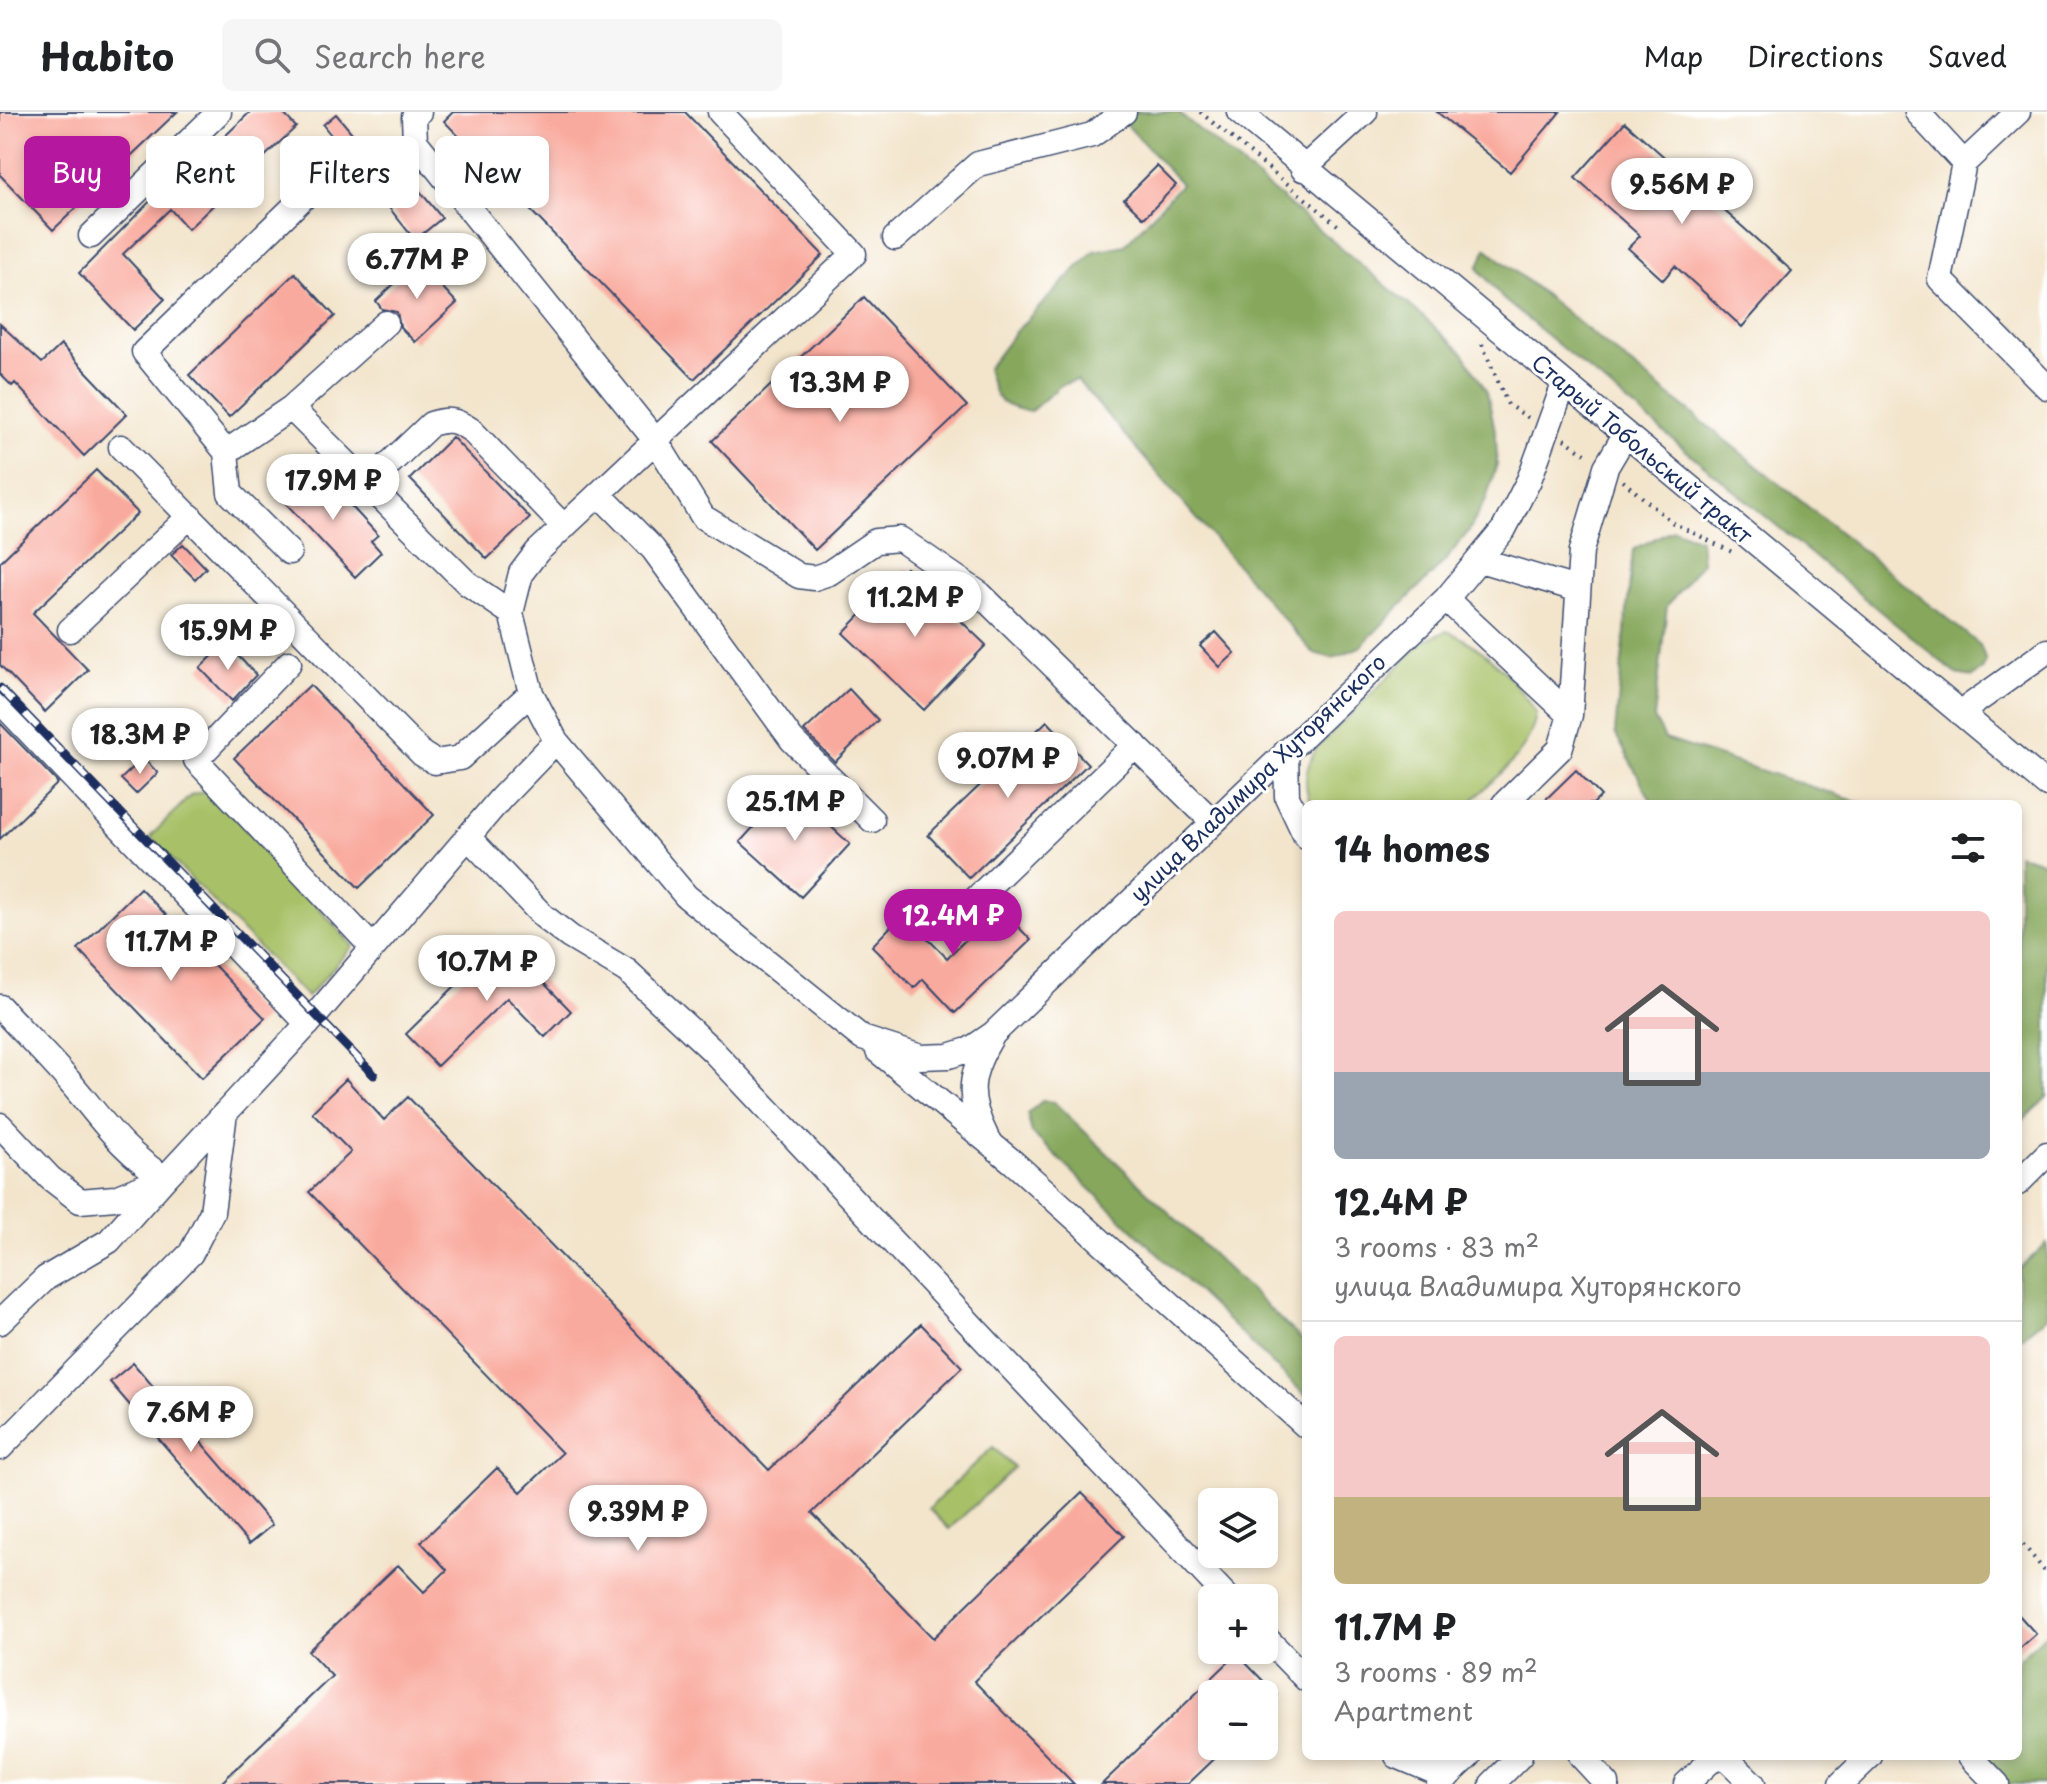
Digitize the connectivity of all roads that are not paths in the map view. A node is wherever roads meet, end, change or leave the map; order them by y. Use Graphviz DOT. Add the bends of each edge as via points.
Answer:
graph roads {
  1 [pos="219,112"];
  2 [pos="419,112"];
  3 [pos="720,112"];
  4 [pos="1124,112"];
  5 [pos="1239,112"];
  6 [pos="1365,112"];
  7 [pos="1917,112"];
  8 [pos="2018,112"];
  9 [pos="1964,163"];
  10 [pos="1303,169"];
  11 [pos="293,208"];
  12 [pos="91,236"];
  13 [pos="895,238"];
  14 [pos="386,323"];
  15 [pos="1564,384"];
  16 [pos="2047,387"];
  17 [pos="291,408"];
  18 [pos="1625,435"];
  19 [pos="656,441"];
  20 [pos="121,447"];
  21 [pos="226,452"];
  22 [pos="369,483"];
  23 [pos="599,494"];
  24 [pos="190,516"];
  25 [pos="564,527"];
  26 [pos="289,552"];
  27 [pos="1480,560"];
  28 [pos="1576,589"];
  29 [pos="1446,599"];
  30 [pos="511,613"];
  31 [pos="70,630"];
  32 [pos="2047,651"];
  33 [pos="289,663"];
  34 [pos="531,693"];
  35 [pos="0,701"];
  36 [pos="1960,713"];
  37 [pos="1570,715"];
  38 [pos="556,741"];
  39 [pos="1135,745"];
  40 [pos="1286,751"];
  41 [pos="2047,785"];
  42 [pos="1508,800"];
  43 [pos="872,820"];
  44 [pos="1212,821"];
  45 [pos="1302,829"];
  46 [pos="468,837"];
  47 [pos="955,919"];
  48 [pos="373,948"];
  49 [pos="0,1007"];
  50 [pos="308,1024"];
  51 [pos="993,1034"];
  52 [pos="862,1038"];
  53 [pos="225,1113"];
  54 [pos="0,1125"];
  55 [pos="989,1142"];
  56 [pos="2047,1154"];
  57 [pos="2022,1177"];
  58 [pos="165,1178"];
  59 [pos="0,1322"];
  60 [pos="1302,1422"];
  61 [pos="4,1437"];
  62 [pos="1215,1584"];
  63 [pos="1278,1650"];
  64 [pos="1302,1675"];
  65 [pos="1405,1760"];
  66 [pos="1465,1760"];
  67 [pos="1514,1760"];
  68 [pos="1585,1760"];
  69 [pos="1712,1760"];
  70 [pos="1728,1760"];
  71 [pos="1866,1760"];
  72 [pos="1974,1760"];
  73 [pos="1443,1780"];
  74 [pos="1492,1784"];
  75 [pos="1607,1784"];
  76 [pos="1686,1784"];
  77 [pos="1753,1784"];
  78 [pos="1841,1784"];
  79 [pos="1997,1784"];
  1 -- 12 [label="street"];
  2 -- 19 [label="street" via="414,117 415,141"];
  3 -- 19 [label="street" via="854,254"];
  4 -- 13 [label="street" via="1092,135 978,164"];
  5 -- 10 [label="street, Старый Тобольский тракт"];
  6 -- 10 [label="street"];
  7 -- 9 [label="street"];
  8 -- 9 [label="street"];
  9 -- 16 [label="street" via="1940,279"];
  10 -- 15 [label="street, Старый Тобольский тракт"];
  11 -- 21 [label="street" via="144,352"];
  14 -- 17 [label="street"];
  15 -- 18 [label="street, Старый Тобольский тракт"];
  15 -- 27 [label="street, улица Владимира Хуторянского" via="1519,502"];
  17 -- 21 [label="street"];
  17 -- 22 [label="street"];
  18 -- 28 [label="street" via="1606,467 1581,551"];
  18 -- 36 [label="street, Старый Тобольский тракт"];
  19 -- 23 [label="street"];
  19 -- 39 [label="street" via="703,517 799,576 829,573 876,541 900,539 980,594"];
  20 -- 24 [label="street"];
  21 -- 26 [label="street" via="230,493"];
  22 -- 25 [label="street" via="431,424 458,421"];
  22 -- 30 [label="street" via="467,583"];
  23 -- 25 [label="street"];
  23 -- 43 [label="street" via="653,549 792,740"];
  24 -- 31 [label="street"];
  24 -- 34 [label="street" via="435,762 460,758"];
  25 -- 30 [label="street" via="521,573"];
  27 -- 28 [label="street"];
  27 -- 29 [label="street, улица Владимира Хуторянского"];
  28 -- 37 [label="street"];
  29 -- 37 [label="street"];
  29 -- 40 [label="street, улица Владимира Хуторянского"];
  30 -- 34 [label="street, улица Владимира Хуторянского"];
  32 -- 36 [label="street"];
  33 -- 48 [label="street" via="196,760"];
  34 -- 38 [label="street, улица Владимира Хуторянского"];
  35 -- 50 [label="street"];
  36 -- 41 [label="street, Старый Тобольский тракт"];
  37 -- 42 [label="street" via="1560,749"];
  38 -- 46 [label="street"];
  38 -- 52 [label="street, улица Владимира Хуторянского" via="686,896"];
  39 -- 44 [label="street"];
  39 -- 47 [label="street"];
  40 -- 44 [label="street, улица Владимира Хуторянского"];
  40 -- 45 [label="street" via="1287,797"];
  44 -- 51 [label="street, улица Владимира Хуторянского"];
  46 -- 48 [label="street"];
  46 -- 62 [label="street" via="543,916 627,971 713,1051"];
  48 -- 50 [label="street"];
  49 -- 58 [label="street" via="119,1144"];
  50 -- 53 [label="street"];
  51 -- 52 [label="street, улица Владимира Хуторянского" via="971,1049 921,1057"];
  51 -- 55 [label="street" via="981,1055 972,1092 974,1111"];
  52 -- 55 [label="street, улица Владимира Хуторянского"];
  53 -- 58 [label="street"];
  53 -- 61 [label="street" via="212,1212 191,1253"];
  54 -- 58 [label="street" via="80,1201 115,1198"];
  55 -- 60 [label="street, улица Владимира Хуторянского"];
  56 -- 57 [label="street"];
  58 -- 59 [label="street" via="109,1241 46,1278"];
  63 -- 64 [label="street"];
  65 -- 73 [label="street"];
  66 -- 73 [label="street"];
  67 -- 74 [label="street"];
  68 -- 75 [label="street"];
  69 -- 76 [label="street"];
  70 -- 77 [label="street"];
  71 -- 78 [label="street"];
  72 -- 79 [label="street"];
}
